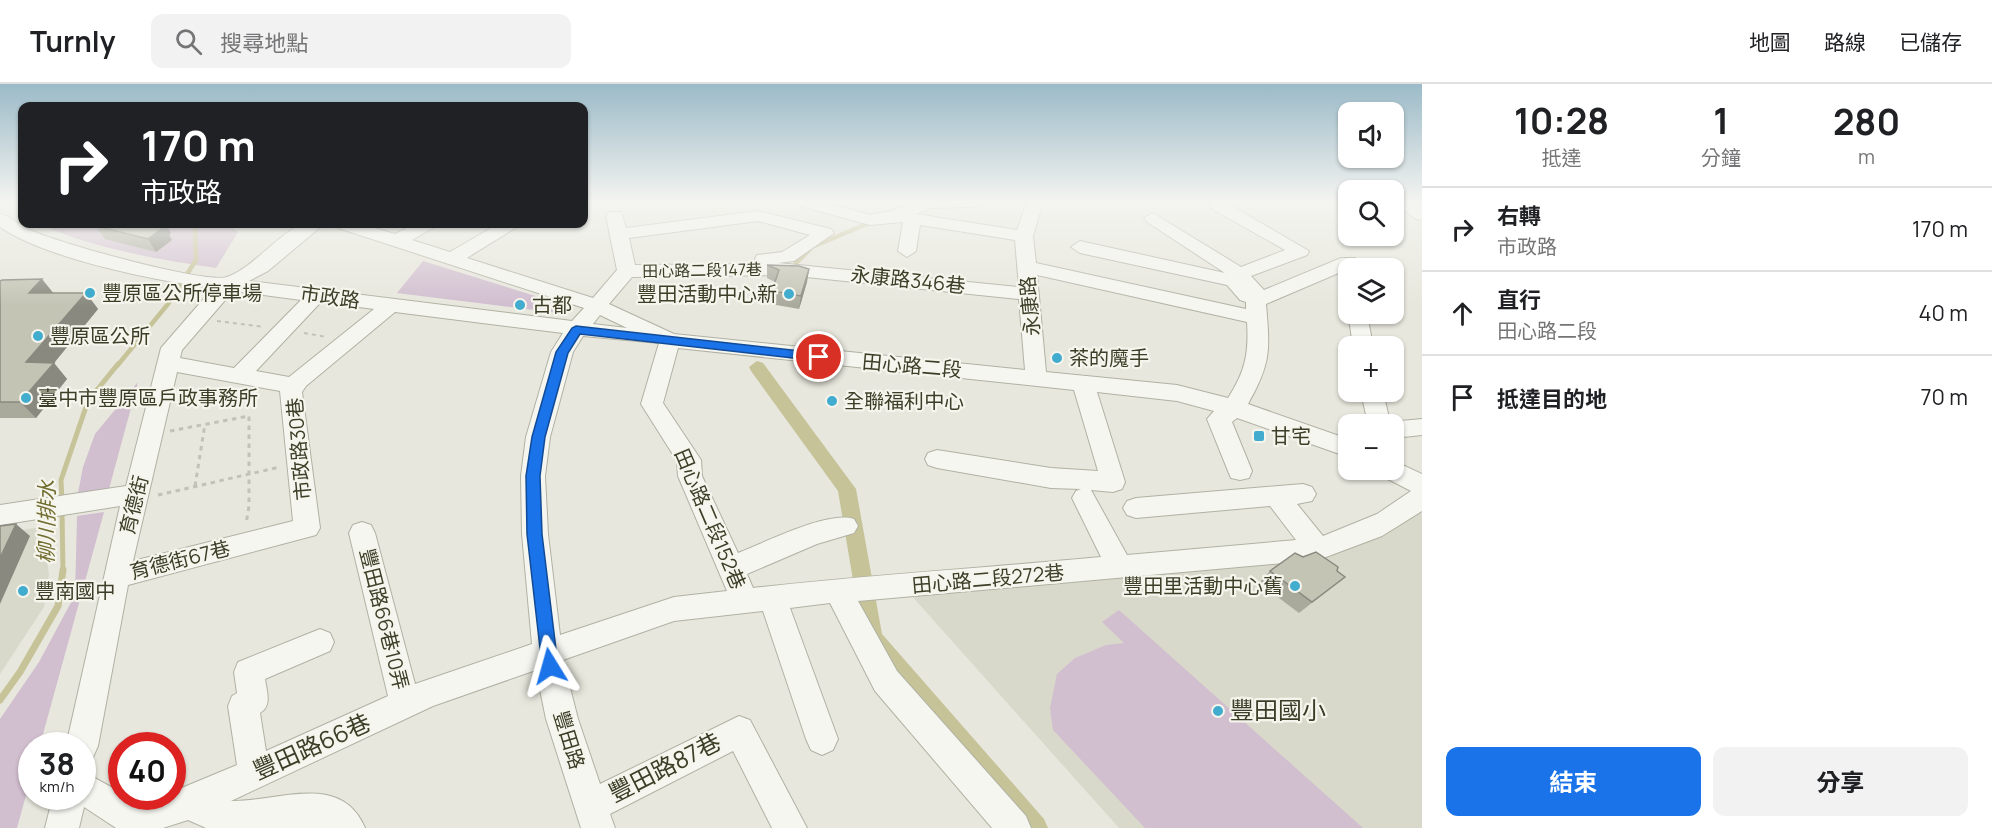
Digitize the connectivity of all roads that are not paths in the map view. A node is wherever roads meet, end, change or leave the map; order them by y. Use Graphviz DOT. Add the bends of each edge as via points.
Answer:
graph roads {
  1 [pos="1024,236"];
  2 [pos="32,237"];
  3 [pos="296,237"];
  4 [pos="383,237"];
  5 [pos="404,237"];
  6 [pos="486,237"];
  7 [pos="620,237"];
  8 [pos="819,237"];
  9 [pos="906,237"];
  10 [pos="1182,237"];
  11 [pos="1275,237"];
  12 [pos="396,241"];
  13 [pos="1080,247"];
  14 [pos="907,252"];
  15 [pos="451,260"];
  16 [pos="1027,267"];
  17 [pos="1338,267"];
  18 [pos="681,269"];
  19 [pos="787,269"];
  20 [pos="627,271"];
  21 [pos="1239,274"];
  22 [pos="228,284"];
  23 [pos="1029,294"];
  24 [pos="317,295"];
  25 [pos="390,306"];
  26 [pos="597,306"];
  27 [pos="1257,310"];
  28 [pos="576,330"];
  29 [pos="670,340"];
  30 [pos="167,363"];
  31 [pos="239,376"];
  32 [pos="1036,377"];
  33 [pos="1083,383"];
  34 [pos="295,386"];
  35 [pos="1234,408"];
  36 [pos="1422,427"];
  37 [pos="1404,428"];
  38 [pos="1338,444"];
  39 [pos="937,459"];
  40 [pos="1240,471"];
  41 [pos="1404,476"];
  42 [pos="1422,485"];
  43 [pos="1304,494"];
  44 [pos="1276,496"];
  45 [pos="1422,496"];
  46 [pos="135,497"];
  47 [pos="1085,498"];
  48 [pos="1136,508"];
  49 [pos="0,515"];
  50 [pos="845,526"];
  51 [pos="307,528"];
  52 [pos="362,533"];
  53 [pos="1318,549"];
  54 [pos="1119,567"];
  55 [pos="731,568"];
  56 [pos="117,576"];
  57 [pos="838,590"];
  58 [pos="758,598"];
  59 [pos="320,642"];
  60 [pos="547,653"];
  61 [pos="405,705"];
  62 [pos="85,732"];
  63 [pos="822,739"];
  64 [pos="254,773"];
  65 [pos="96,797"];
  66 [pos="189,803"];
  67 [pos="66,810"];
  68 [pos="594,817"];
  69 [pos="133,824"];
  70 [pos="1009,826"];
  71 [pos="62,828"];
  72 [pos="348,828"];
  73 [pos="790,828"];
  1 -- 16 [label="street, 永康路"];
  2 -- 22 [label="street, 市政路" via="80,254 178,278"];
  3 -- 22 [label="street" via="261,267"];
  4 -- 12 [label="street, 田心路二段"];
  5 -- 12 [label="street"];
  6 -- 15 [label="street"];
  7 -- 20 [label="street"];
  8 -- 18 [label="street" via="787,257"];
  9 -- 14 [label="street"];
  10 -- 21 [label="street"];
  11 -- 21 [label="street" via="1300,251"];
  12 -- 15 [label="street, 田心路二段"];
  13 -- 27 [label="street" via="1234,280"];
  15 -- 26 [label="street, 田心路二段"];
  16 -- 23 [label="street, 永康路"];
  16 -- 27 [label="street"];
  17 -- 27 [label="street"];
  18 -- 19 [label="street, 田心路二段147巷"];
  18 -- 20 [label="street, 田心路二段147巷"];
  19 -- 23 [label="street, 永康路346巷"];
  20 -- 26 [label="street, 田心路二段147巷"];
  21 -- 27 [label="street" via="1255,291"];
  22 -- 24 [label="street, 市政路"];
  22 -- 30 [label="street, 育德街" via="172,348"];
  23 -- 32 [label="street, 永康路"];
  24 -- 25 [label="street, 市政路"];
  24 -- 31 [label="street"];
  25 -- 28 [label="street, 市政路"];
  25 -- 34 [label="street, 市政路30巷"];
  26 -- 28 [label="street, 豐田路"];
  26 -- 29 [label="street, 田心路二段"];
  27 -- 35 [label="street" via="1259,342 1254,374"];
  28 -- 29 [label="street, 市政路"];
  28 -- 60 [label="street, 豐田路" via="562,352 538,437 533,476"];
  29 -- 32 [label="street, 田心路二段"];
  29 -- 55 [label="street, 田心路二段152巷" via="652,404 689,460 690,476"];
  30 -- 31 [label="street"];
  30 -- 46 [label="street, 育德街"];
  31 -- 34 [label="street"];
  32 -- 33 [label="street, 田心路二段"];
  33 -- 35 [label="street, 田心路二段" via="1177,393"];
  33 -- 39 [label="street" via="1113,482 1051,478"];
  34 -- 51 [label="street, 市政路30巷" via="291,391"];
  35 -- 38 [label="street, 田心路二段"];
  35 -- 40 [label="street" via="1219,419"];
  36 -- 37 [label="street"];
  41 -- 42 [label="street"];
  43 -- 44 [label="street"];
  44 -- 48 [label="street"];
  44 -- 53 [label="street"];
  45 -- 53 [label="street, 田心路二段272巷" via="1372,530"];
  46 -- 49 [label="street"];
  46 -- 56 [label="street, 育德街"];
  47 -- 54 [label="street"];
  50 -- 55 [label="street"];
  51 -- 56 [label="street, 育德街67巷"];
  52 -- 61 [label="street, 豐田路66巷10弄"];
  53 -- 54 [label="street, 田心路二段272巷"];
  54 -- 57 [label="street, 田心路二段272巷"];
  55 -- 58 [label="street, 田心路二段152巷"];
  56 -- 62 [label="street, 育德街"];
  57 -- 58 [label="street, 田心路二段272巷"];
  57 -- 70 [label="street" via="886,681"];
  58 -- 60 [label="street, 田心路二段272巷" via="674,609"];
  58 -- 63 [label="street, 田心路二段152巷"];
  59 -- 64 [label="street" via="249,672 254,701 243,706"];
  60 -- 61 [label="street, 豐田路66巷" via="426,694"];
  60 -- 68 [label="street, 豐田路" via="561,719"];
  61 -- 64 [label="street, 豐田路66巷"];
  64 -- 66 [label="street, 豐田路66巷"];
  65 -- 69 [label="street, 豐田路66巷"];
  66 -- 69 [label="street, 豐田路66巷"];
  66 -- 72 [label="street" via="214,823 232,826 306,810 337,814"];
  67 -- 71 [label="street"];
  68 -- 73 [label="street, 豐田路87巷" via="739,731"];
}
